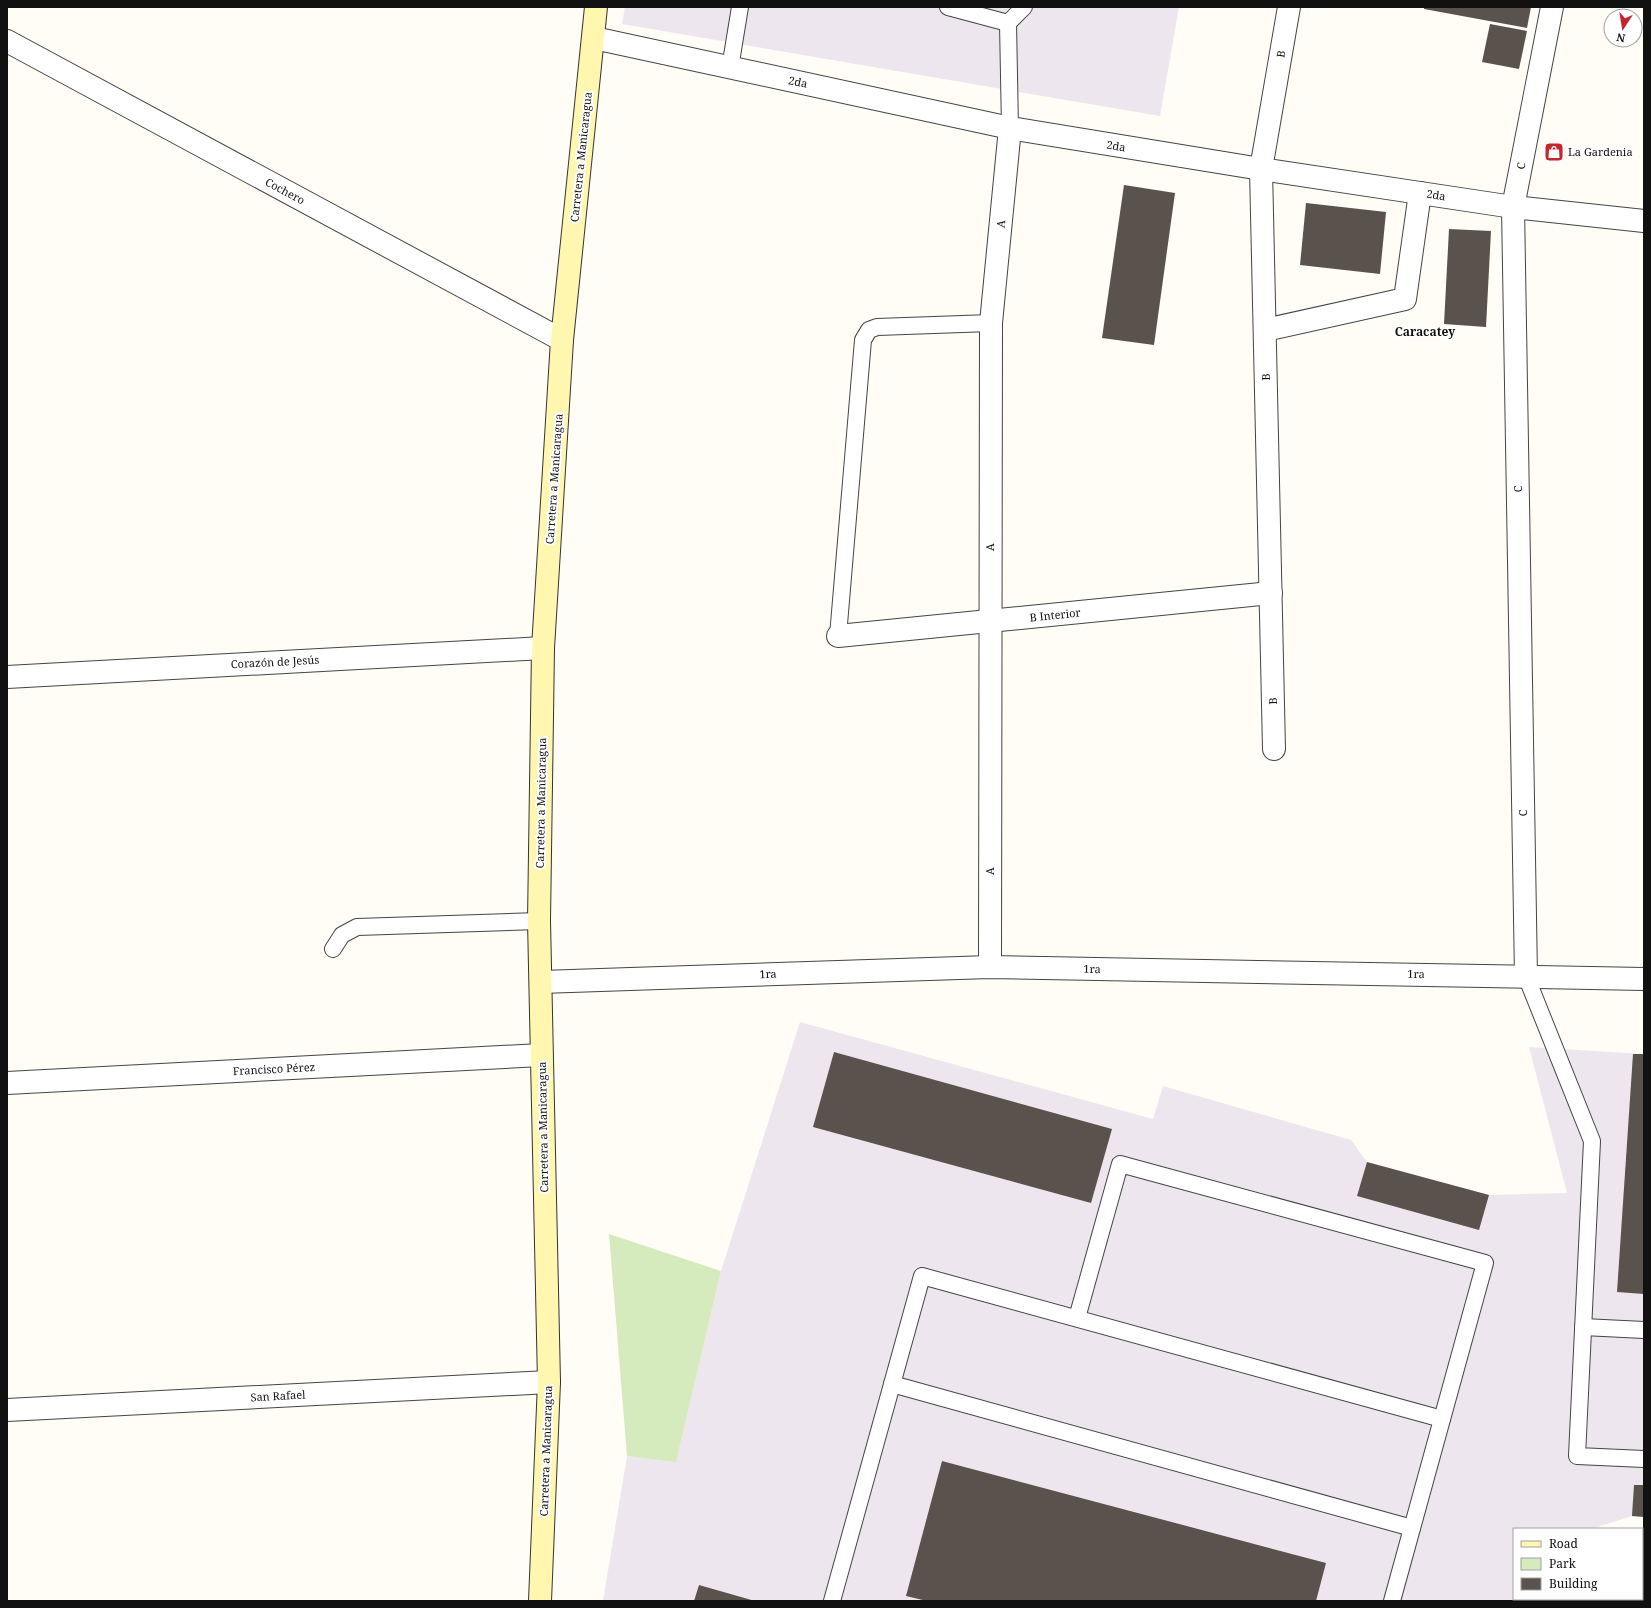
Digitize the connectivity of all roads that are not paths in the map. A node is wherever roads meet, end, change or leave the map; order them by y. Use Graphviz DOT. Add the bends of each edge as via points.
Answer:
graph roads {
  1 [pos="596,7"];
  2 [pos="740,7"];
  3 [pos="948,7"];
  4 [pos="1024,7"];
  5 [pos="1289,7"];
  6 [pos="1552,7"];
  7 [pos="1008,23"];
  8 [pos="594,38"];
  9 [pos="7,41"];
  10 [pos="730,68"];
  11 [pos="1010,128"];
  12 [pos="1261,169"];
  13 [pos="1420,193"];
  14 [pos="1513,207"];
  15 [pos="1644,221"];
  16 [pos="991,323"];
  17 [pos="1265,330"];
  18 [pos="562,340"];
  19 [pos="1271,593"];
  20 [pos="990,621"];
  21 [pos="838,636"];
  22 [pos="543,648"];
  23 [pos="7,677"];
  24 [pos="1274,749"];
  25 [pos="539,920"];
  26 [pos="333,949"];
  27 [pos="990,967"];
  28 [pos="1526,976"];
  29 [pos="1644,978"];
  30 [pos="541,982"];
  31 [pos="541,1055"];
  32 [pos="7,1083"];
  33 [pos="1077,1318"];
  34 [pos="1583,1327"];
  35 [pos="1644,1330"];
  36 [pos="549,1382"];
  37 [pos="892,1384"];
  38 [pos="7,1410"];
  39 [pos="1442,1420"];
  40 [pos="1644,1459"];
  41 [pos="1412,1528"];
  42 [pos="540,1601"];
  43 [pos="832,1601"];
  44 [pos="1392,1601"];
  1 -- 8 [label="main road, Carretera a Manicaragua"];
  2 -- 10 [label="lane"];
  3 -- 7 [label="lane"];
  4 -- 7 [label="lane"];
  5 -- 12 [label="street, B"];
  6 -- 14 [label="street, C"];
  7 -- 11 [label="lane"];
  8 -- 10 [label="street, 2da"];
  8 -- 18 [label="main road, Carretera a Manicaragua"];
  9 -- 18 [label="street, Cochero"];
  10 -- 11 [label="street, 2da"];
  11 -- 12 [label="street, 2da"];
  11 -- 16 [label="street, A"];
  12 -- 13 [label="street, 2da"];
  12 -- 17 [label="street, B"];
  13 -- 14 [label="street, 2da"];
  13 -- 17 [label="street" via="1405,299"];
  14 -- 15 [label="street, 2da"];
  14 -- 28 [label="street, C"];
  16 -- 20 [label="street, A"];
  16 -- 21 [label="lane" via="877,327 869,330 863,340"];
  17 -- 19 [label="street, B"];
  18 -- 22 [label="main road, Carretera a Manicaragua"];
  19 -- 20 [label="street, B Interior"];
  19 -- 24 [label="street, B"];
  20 -- 21 [label="street, B Interior"];
  20 -- 27 [label="street, A"];
  22 -- 23 [label="street, Corazón de Jesús"];
  22 -- 25 [label="main road, Carretera a Manicaragua"];
  25 -- 26 [label="lane" via="357,926 342,935"];
  25 -- 30 [label="main road, Carretera a Manicaragua"];
  27 -- 28 [label="street, 1ra"];
  27 -- 30 [label="street, 1ra"];
  28 -- 29 [label="street, 1ra"];
  28 -- 34 [label="lane" via="1592,1141"];
  30 -- 31 [label="main road, Carretera a Manicaragua"];
  31 -- 32 [label="street, Francisco Pérez"];
  31 -- 36 [label="main road, Carretera a Manicaragua"];
  33 -- 37 [label="lane" via="922,1276"];
  33 -- 39 [label="lane"];
  33 -- 39 [label="lane" via="1120,1164 1485,1263"];
  34 -- 35 [label="lane"];
  34 -- 40 [label="lane" via="1577,1456"];
  36 -- 38 [label="street, San Rafael"];
  36 -- 42 [label="main road, Carretera a Manicaragua"];
  37 -- 41 [label="lane"];
  37 -- 43 [label="lane"];
  39 -- 41 [label="lane"];
  41 -- 44 [label="lane"];
}
